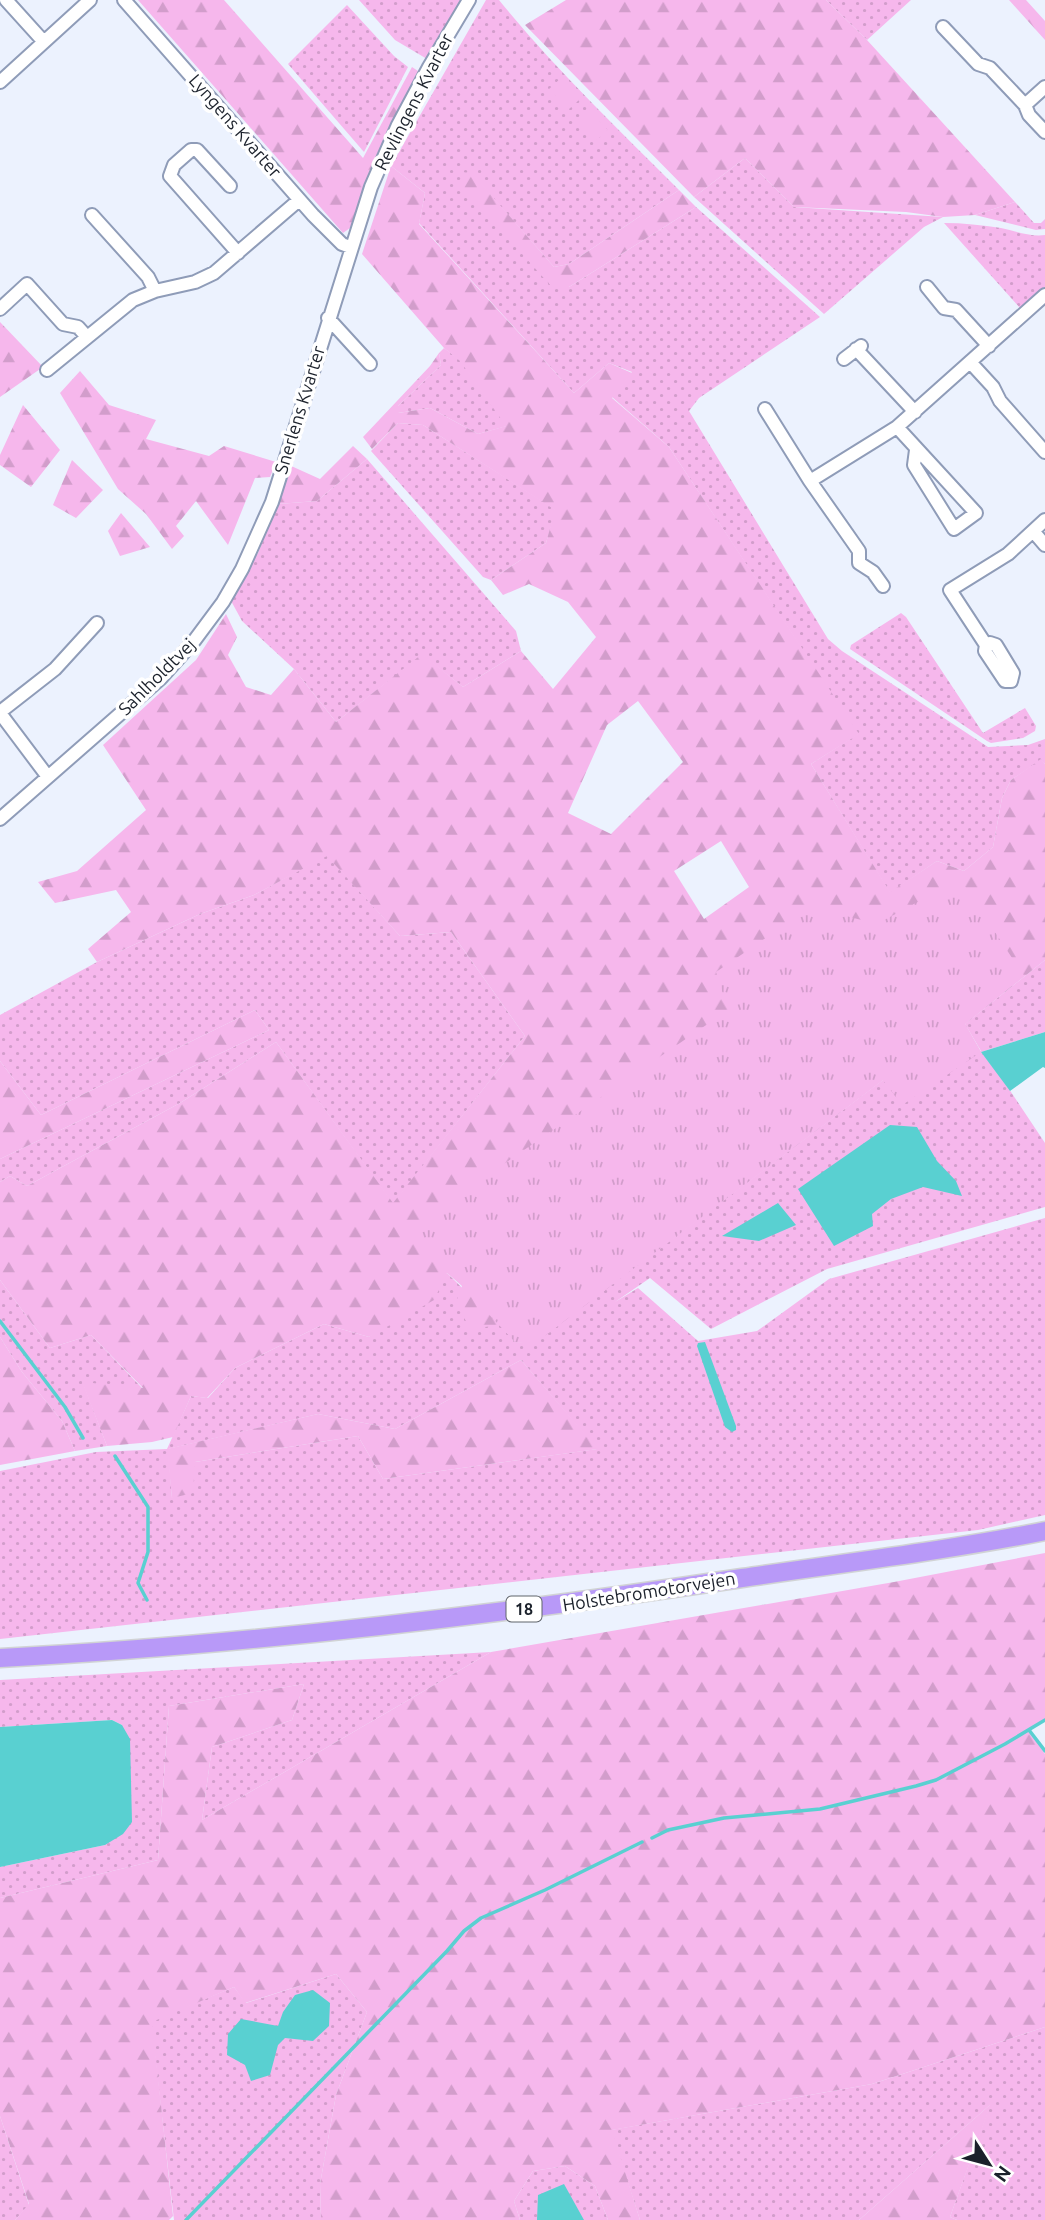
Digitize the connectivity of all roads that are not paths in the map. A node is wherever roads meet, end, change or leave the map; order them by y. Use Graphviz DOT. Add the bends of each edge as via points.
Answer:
graph roads {
  1 [pos="6,0"];
  2 [pos="90,0"];
  3 [pos="124,0"];
  4 [pos="469,0"];
  5 [pos="943,27"];
  6 [pos="44,42"];
  7 [pos="0,82"];
  8 [pos="1045,87"];
  9 [pos="1025,105"];
  10 [pos="1045,132"];
  11 [pos="230,186"];
  12 [pos="299,200"];
  13 [pos="92,215"];
  14 [pos="351,247"];
  15 [pos="238,253"];
  16 [pos="927,287"];
  17 [pos="155,291"];
  18 [pos="1045,295"];
  19 [pos="0,309"];
  20 [pos="328,318"];
  21 [pos="87,337"];
  22 [pos="989,346"];
  23 [pos="844,359"];
  24 [pos="970,362"];
  25 [pos="370,364"];
  26 [pos="47,370"];
  27 [pos="765,408"];
  28 [pos="915,412"];
  29 [pos="897,427"];
  30 [pos="916,450"];
  31 [pos="1045,452"];
  32 [pos="810,481"];
  33 [pos="272,502"];
  34 [pos="1045,520"];
  35 [pos="1033,531"];
  36 [pos="1045,545"];
  37 [pos="883,586"];
  38 [pos="97,623"];
  39 [pos="986,645"];
  40 [pos="0,712"];
  41 [pos="48,777"];
  42 [pos="0,819"];
  43 [pos="1045,1531"];
  44 [pos="0,1658"];
  1 -- 6 [label="street"];
  2 -- 6 [label="street"];
  3 -- 12 [label="street, Lyngens Kvarter"];
  4 -- 14 [label="street, Revlingens Kvarter" via="398,125"];
  5 -- 9 [label="street"];
  6 -- 7 [label="street"];
  8 -- 9 [label="street"];
  9 -- 10 [label="street"];
  11 -- 15 [label="street" via="197,150 174,165 170,176"];
  12 -- 14 [label="street, Lyngens Kvarter" via="342,244"];
  12 -- 15 [label="street"];
  13 -- 17 [label="street" via="148,277"];
  14 -- 20 [label="street, Snerlens Kvarter"];
  15 -- 17 [label="street" via="195,282"];
  16 -- 22 [label="street"];
  17 -- 21 [label="street" via="133,300"];
  18 -- 22 [label="street"];
  19 -- 21 [label="street" via="27,284 63,324 78,327"];
  20 -- 25 [label="street, Snerlens Kvarter"];
  20 -- 33 [label="street, Snerlens Kvarter"];
  21 -- 26 [label="street"];
  22 -- 24 [label="street"];
  23 -- 28 [label="street" via="859,347"];
  24 -- 28 [label="street"];
  24 -- 31 [label="street"];
  27 -- 32 [label="street"];
  28 -- 29 [label="street"];
  29 -- 30 [label="street"];
  29 -- 32 [label="street"];
  30 -- 30 [label="street" via="976,513 954,529 914,465"];
  32 -- 37 [label="street" via="859,551 859,563"];
  33 -- 41 [label="street, Sahlholdtvej" via="242,569 194,642 161,678"];
  34 -- 35 [label="street"];
  35 -- 36 [label="street"];
  35 -- 39 [label="street" via="1008,554 950,590"];
  38 -- 40 [label="street" via="55,669"];
  40 -- 41 [label="street"];
  41 -- 42 [label="street, Sahlholdtvej"];
  43 -- 44 [label="highway, Holstebromotorvejen / 18" via="553,1606 329,1631"];
}
